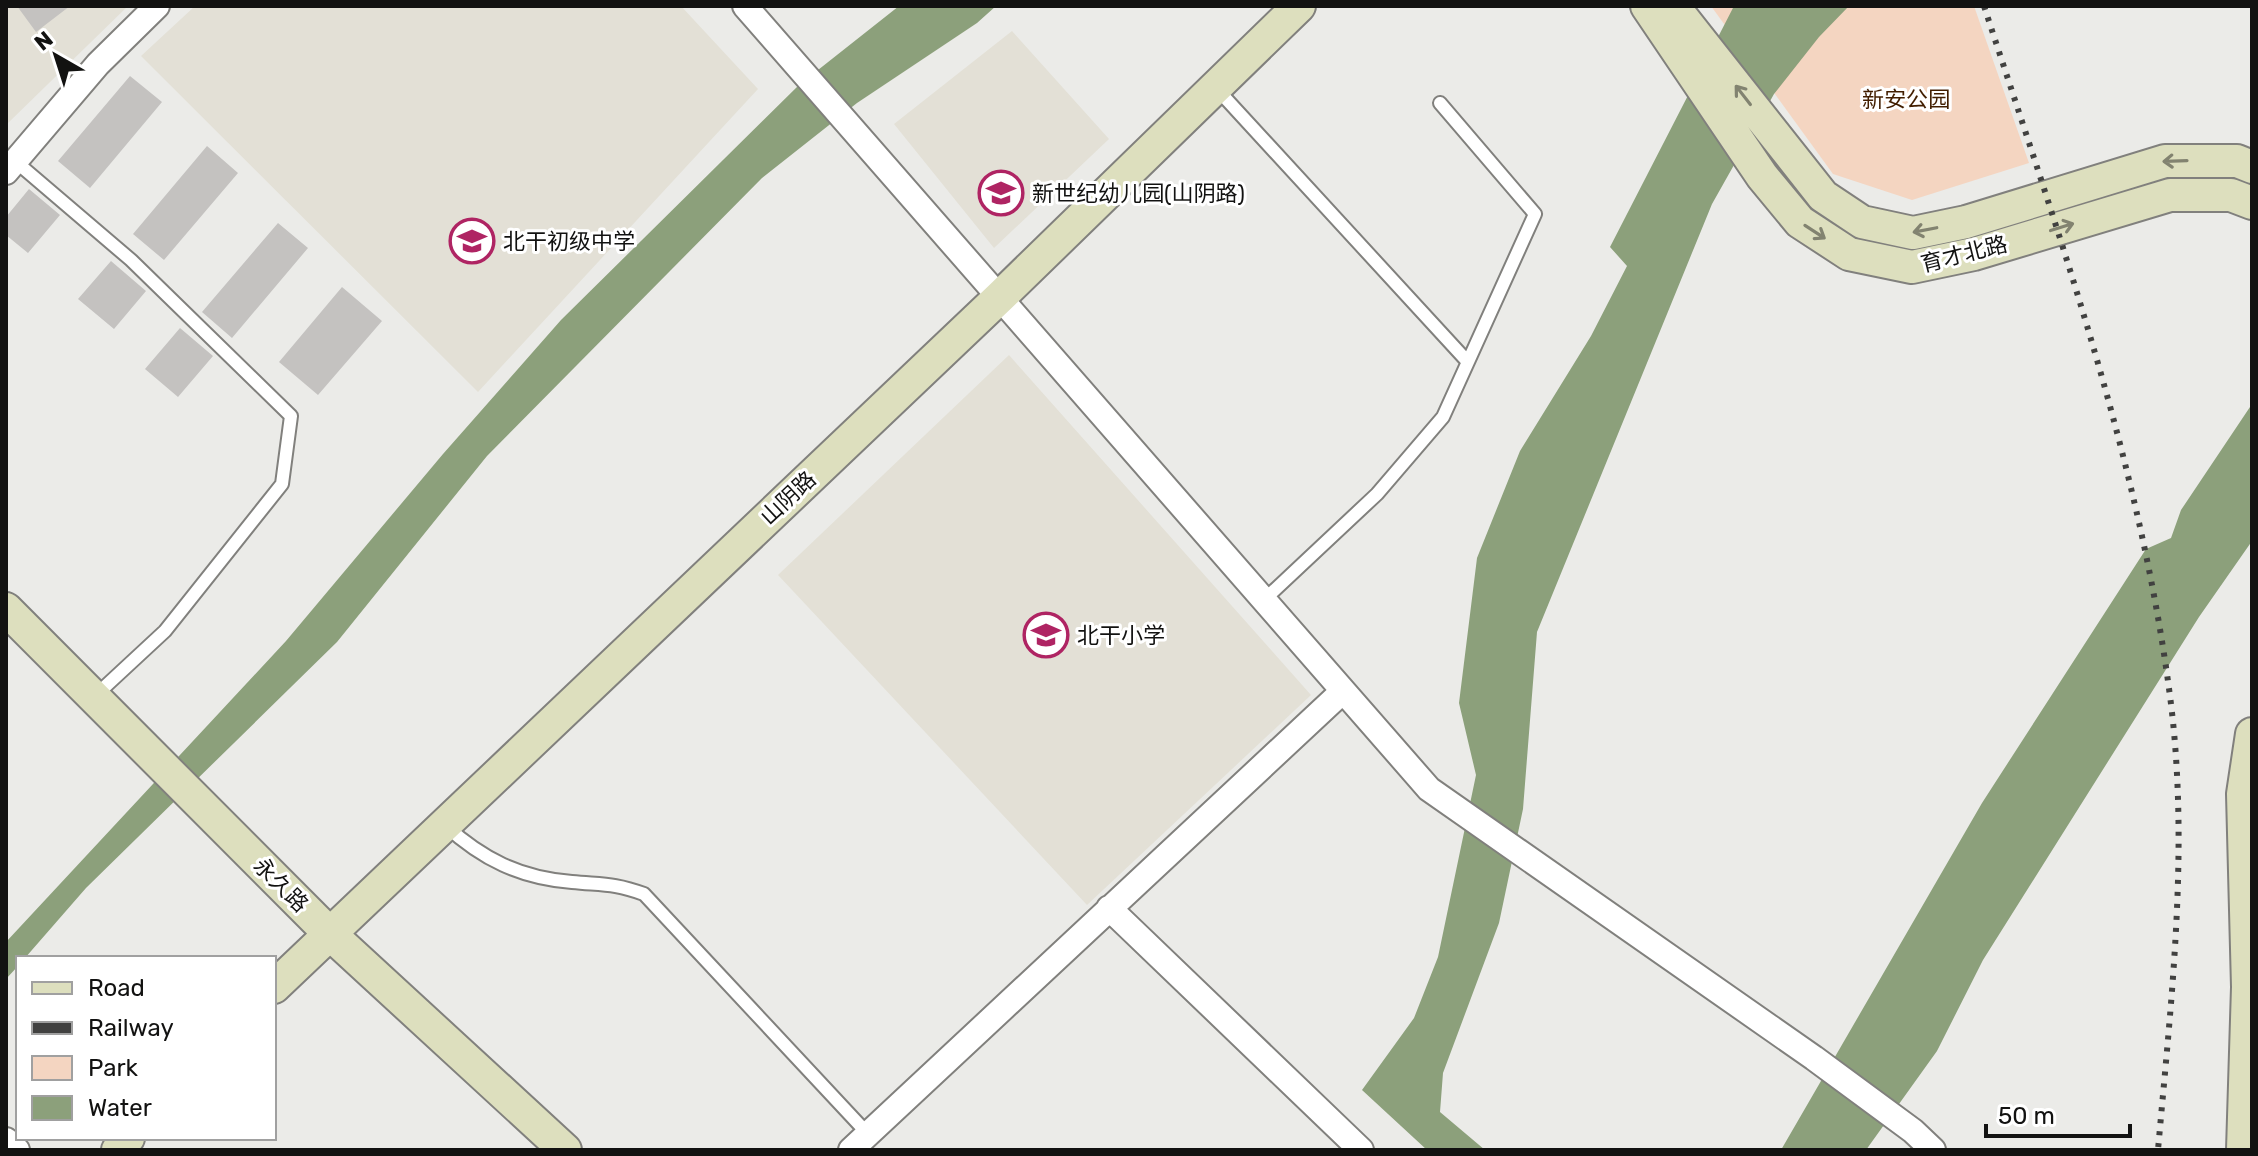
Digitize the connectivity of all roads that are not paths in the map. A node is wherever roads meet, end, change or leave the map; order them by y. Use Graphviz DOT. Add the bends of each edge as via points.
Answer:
graph roads {
  1 [pos="157,6"];
  2 [pos="745,6"];
  3 [pos="1299,6"];
  4 [pos="1647,6"];
  5 [pos="1673,6"];
  6 [pos="1690,49"];
  7 [pos="1215,87"];
  8 [pos="1440,103"];
  9 [pos="10,166"];
  10 [pos="2252,167"];
  11 [pos="2252,203"];
  12 [pos="1000,297"];
  13 [pos="1467,361"];
  14 [pos="1264,600"];
  15 [pos="6,609"];
  16 [pos="1343,691"];
  17 [pos="94,697"];
  18 [pos="2252,734"];
  19 [pos="443,823"];
  20 [pos="1109,908"];
  21 [pos="328,932"];
  22 [pos="276,985"];
  23 [pos="6,1140"];
  24 [pos="859,1142"];
  25 [pos="17,1150"];
  26 [pos="565,1150"];
  27 [pos="1361,1150"];
  28 [pos="1933,1150"];
  29 [pos="2243,1150"];
  1 -- 9 [label="street" via="98,64"];
  2 -- 12 [label="street"];
  3 -- 7 [label="main road, 山阴路"];
  4 -- 6 [label="main road, 育才北路"];
  5 -- 6 [label="main road, 育才北路"];
  10 -- 6 [label="main road, 育才北路, one-way" via="2237,161 2165,161 1913,233 1862,222 1823,196"];
  6 -- 11 [label="main road, 育才北路, one-way" via="1762,176 1800,222 1849,254 1912,267 1974,254 2170,195 2231,195"];
  7 -- 12 [label="main road, 山阴路"];
  7 -- 13 [label="lane"];
  8 -- 13 [label="lane" via="1535,214"];
  9 -- 17 [label="lane" via="131,260 291,416 282,484 165,631"];
  12 -- 14 [label="street"];
  12 -- 19 [label="main road, 山阴路"];
  13 -- 14 [label="lane" via="1443,417 1377,494"];
  14 -- 16 [label="street"];
  15 -- 17 [label="main road, 永久路"];
  16 -- 20 [label="street"];
  16 -- 28 [label="street" via="1429,789 1814,1058"];
  17 -- 21 [label="main road, 永久路"];
  18 -- 29 [label="main road" via="2243,794 2248,987"];
  19 -- 21 [label="main road, 山阴路"];
  19 -- 24 [label="lane" via="476,853 509,868 570,882 613,882 644,894"];
  20 -- 24 [label="street"];
  20 -- 27 [label="street"];
  21 -- 22 [label="main road, 山阴路"];
  21 -- 26 [label="main road, 永久路"];
  23 -- 25 [label="street"];
}
